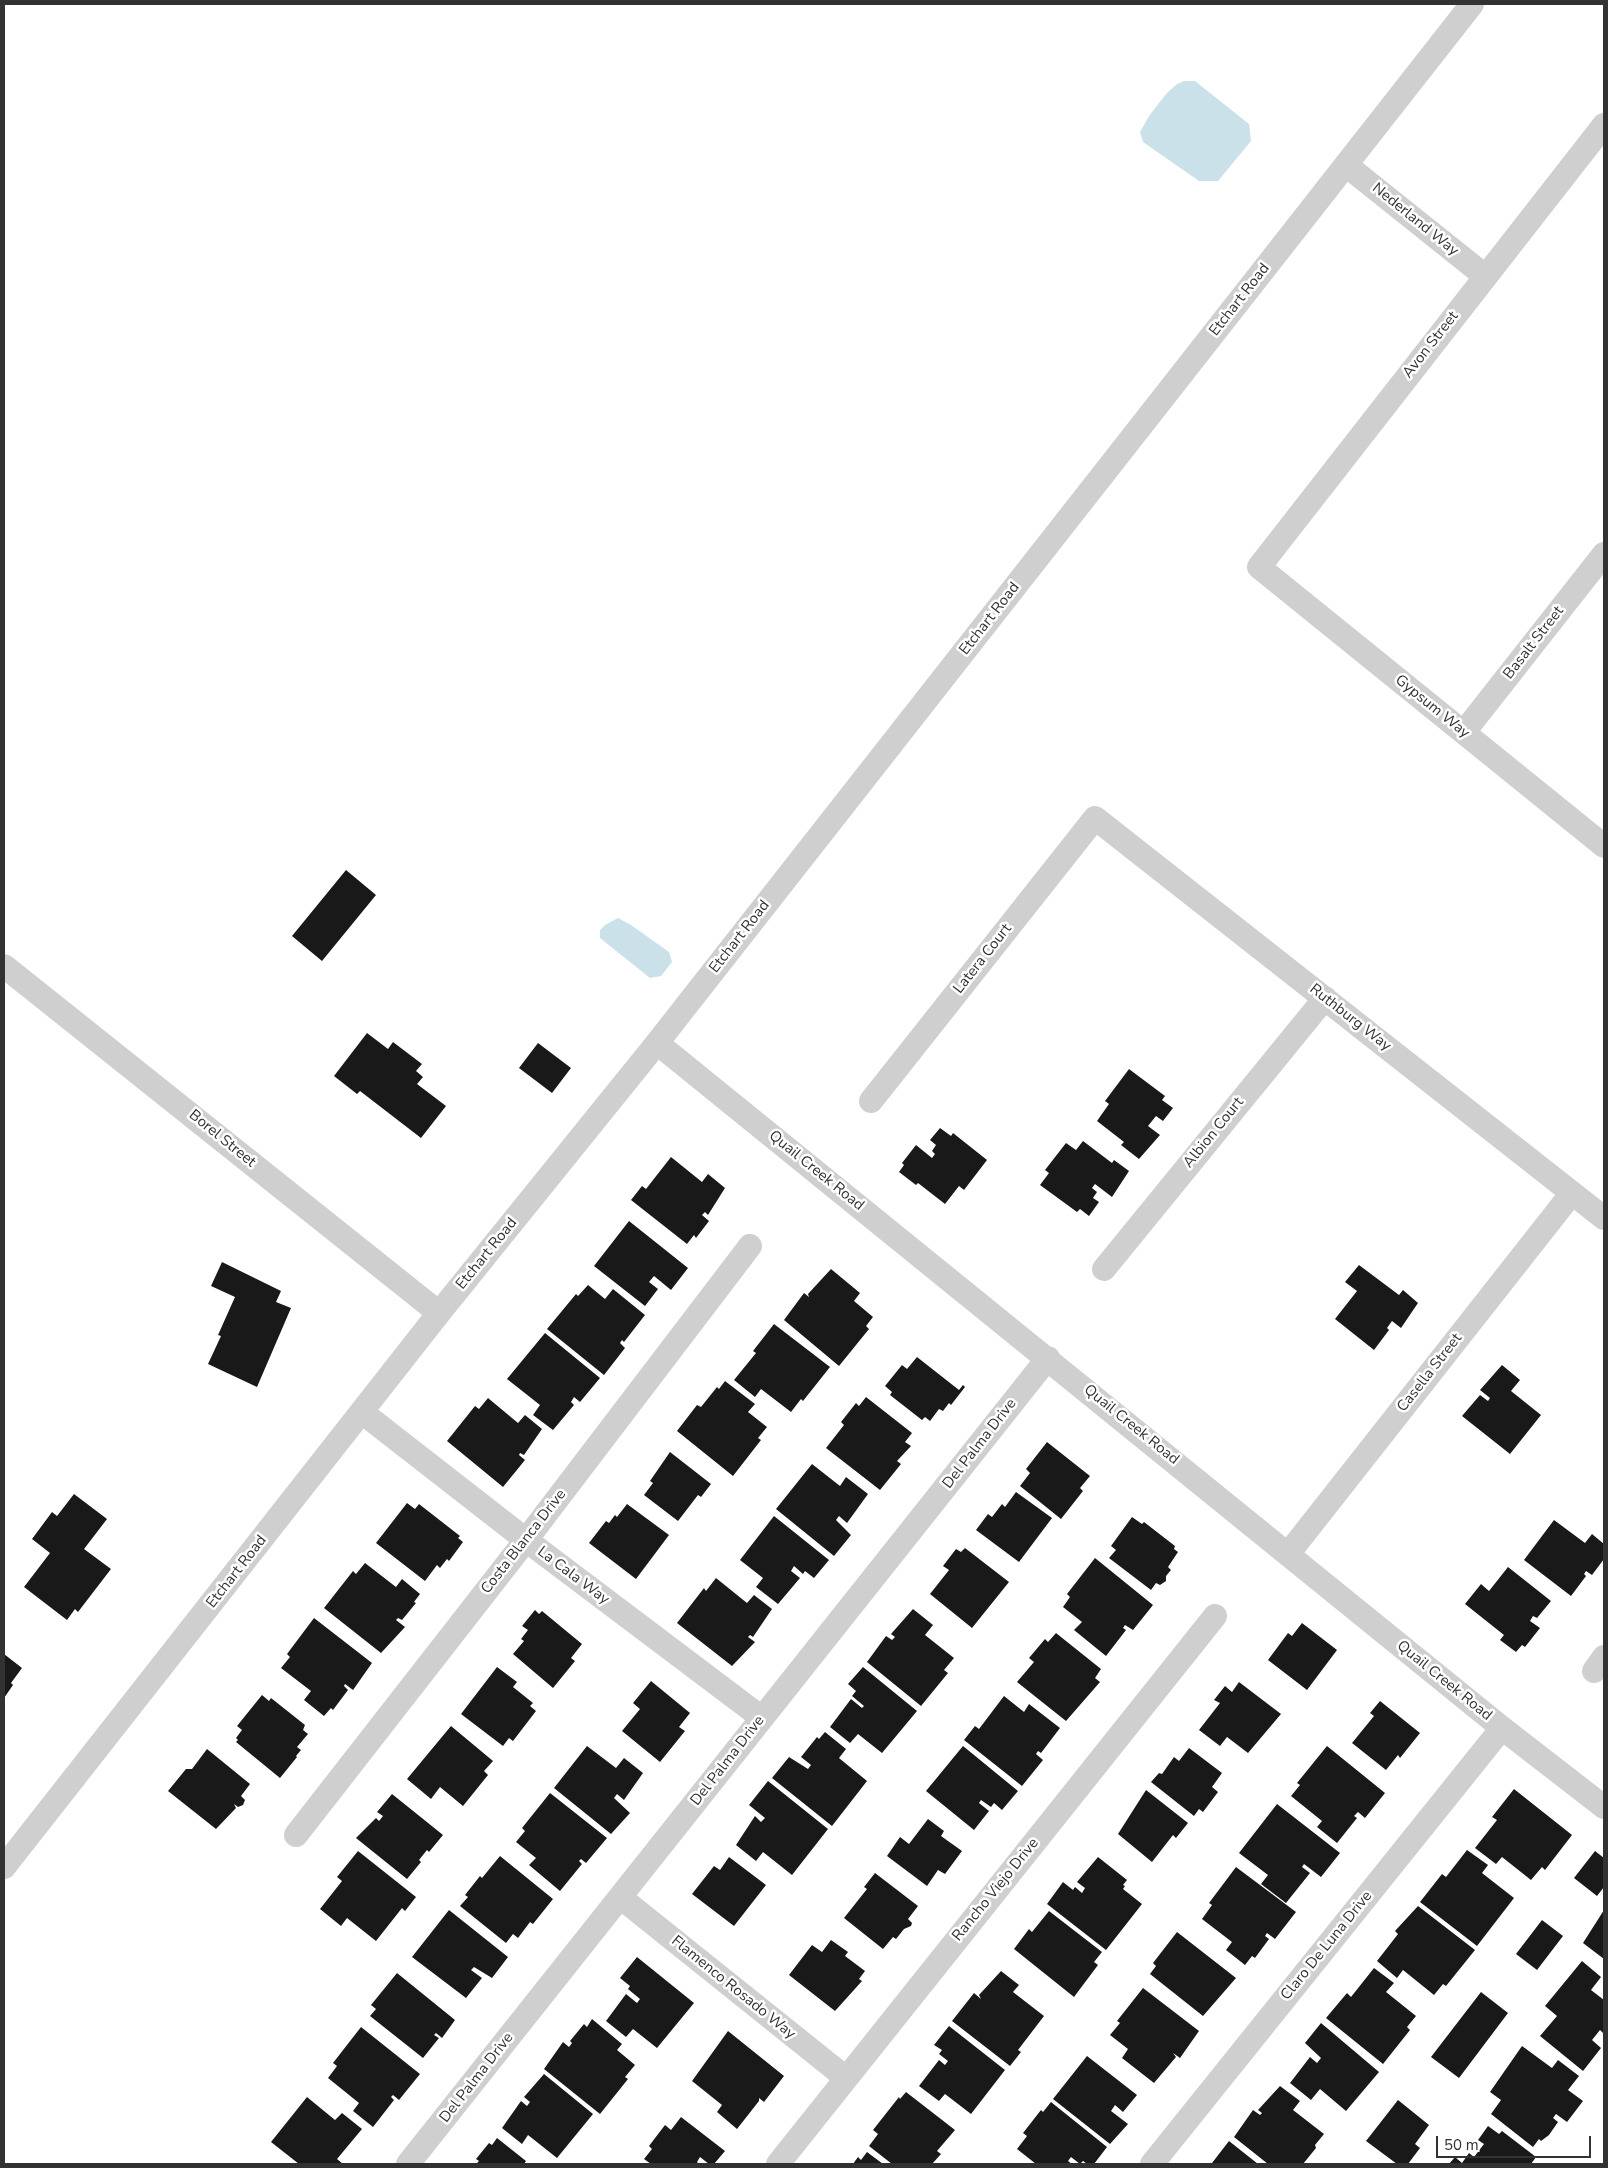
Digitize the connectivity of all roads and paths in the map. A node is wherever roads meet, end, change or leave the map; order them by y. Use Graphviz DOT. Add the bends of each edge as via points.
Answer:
graph roads {
  1 [pos="1472,4"];
  2 [pos="1604,124"];
  3 [pos="1346,164"];
  4 [pos="1485,276"];
  5 [pos="1604,554"];
  6 [pos="1259,567"];
  7 [pos="1464,732"];
  8 [pos="1096,818"];
  9 [pos="1604,846"];
  10 [pos="4,966"];
  11 [pos="1325,998"];
  12 [pos="657,1043"];
  13 [pos="871,1101"];
  14 [pos="1572,1192"];
  15 [pos="1604,1218"];
  16 [pos="750,1246"];
  17 [pos="1104,1268"];
  18 [pos="439,1313"];
  19 [pos="1048,1358"];
  20 [pos="363,1412"];
  21 [pos="526,1540"];
  22 [pos="1288,1554"];
  23 [pos="1215,1616"];
  24 [pos="762,1718"];
  25 [pos="1502,1728"];
  26 [pos="1604,1808"];
  27 [pos="296,1835"];
  28 [pos="4,1867"];
  29 [pos="620,1897"];
  30 [pos="846,2078"];
  31 [pos="408,2164"];
  32 [pos="778,2164"];
  33 [pos="1152,2164"];
  1 -- 3 [label="street, Etchart Road"];
  2 -- 4 [label="street, Avon Street"];
  3 -- 4 [label="street, Nederland Way"];
  3 -- 12 [label="street, Etchart Road"];
  4 -- 6 [label="street, Avon Street"];
  5 -- 7 [label="street, Basalt Street"];
  6 -- 7 [label="street, Gypsum Way"];
  7 -- 9 [label="street, Gypsum Way"];
  8 -- 11 [label="street, Ruthburg Way"];
  8 -- 13 [label="street, Latera Court"];
  10 -- 18 [label="street, Borel Street"];
  11 -- 14 [label="street, Ruthburg Way"];
  11 -- 17 [label="street, Albion Court"];
  12 -- 18 [label="street, Etchart Road"];
  12 -- 19 [label="street, Quail Creek Road"];
  14 -- 15 [label="street, Ruthburg Way"];
  14 -- 22 [label="street, Casella Street"];
  16 -- 21 [label="street, Costa Blanca Drive"];
  18 -- 20 [label="street, Etchart Road"];
  19 -- 22 [label="street, Quail Creek Road"];
  19 -- 24 [label="street, Del Palma Drive"];
  20 -- 21 [label="street, La Cala Way"];
  20 -- 28 [label="street, Etchart Road"];
  21 -- 24 [label="street, La Cala Way"];
  21 -- 27 [label="street, Costa Blanca Drive"];
  22 -- 25 [label="street, Quail Creek Road"];
  23 -- 30 [label="street, Rancho Viejo Drive"];
  24 -- 29 [label="street, Del Palma Drive"];
  25 -- 26 [label="street, Quail Creek Road"];
  25 -- 33 [label="street, Claro De Luna Drive"];
  29 -- 30 [label="street, Flamenco Rosado Way"];
  29 -- 31 [label="street, Del Palma Drive"];
  30 -- 32 [label="street, Rancho Viejo Drive"];
}
